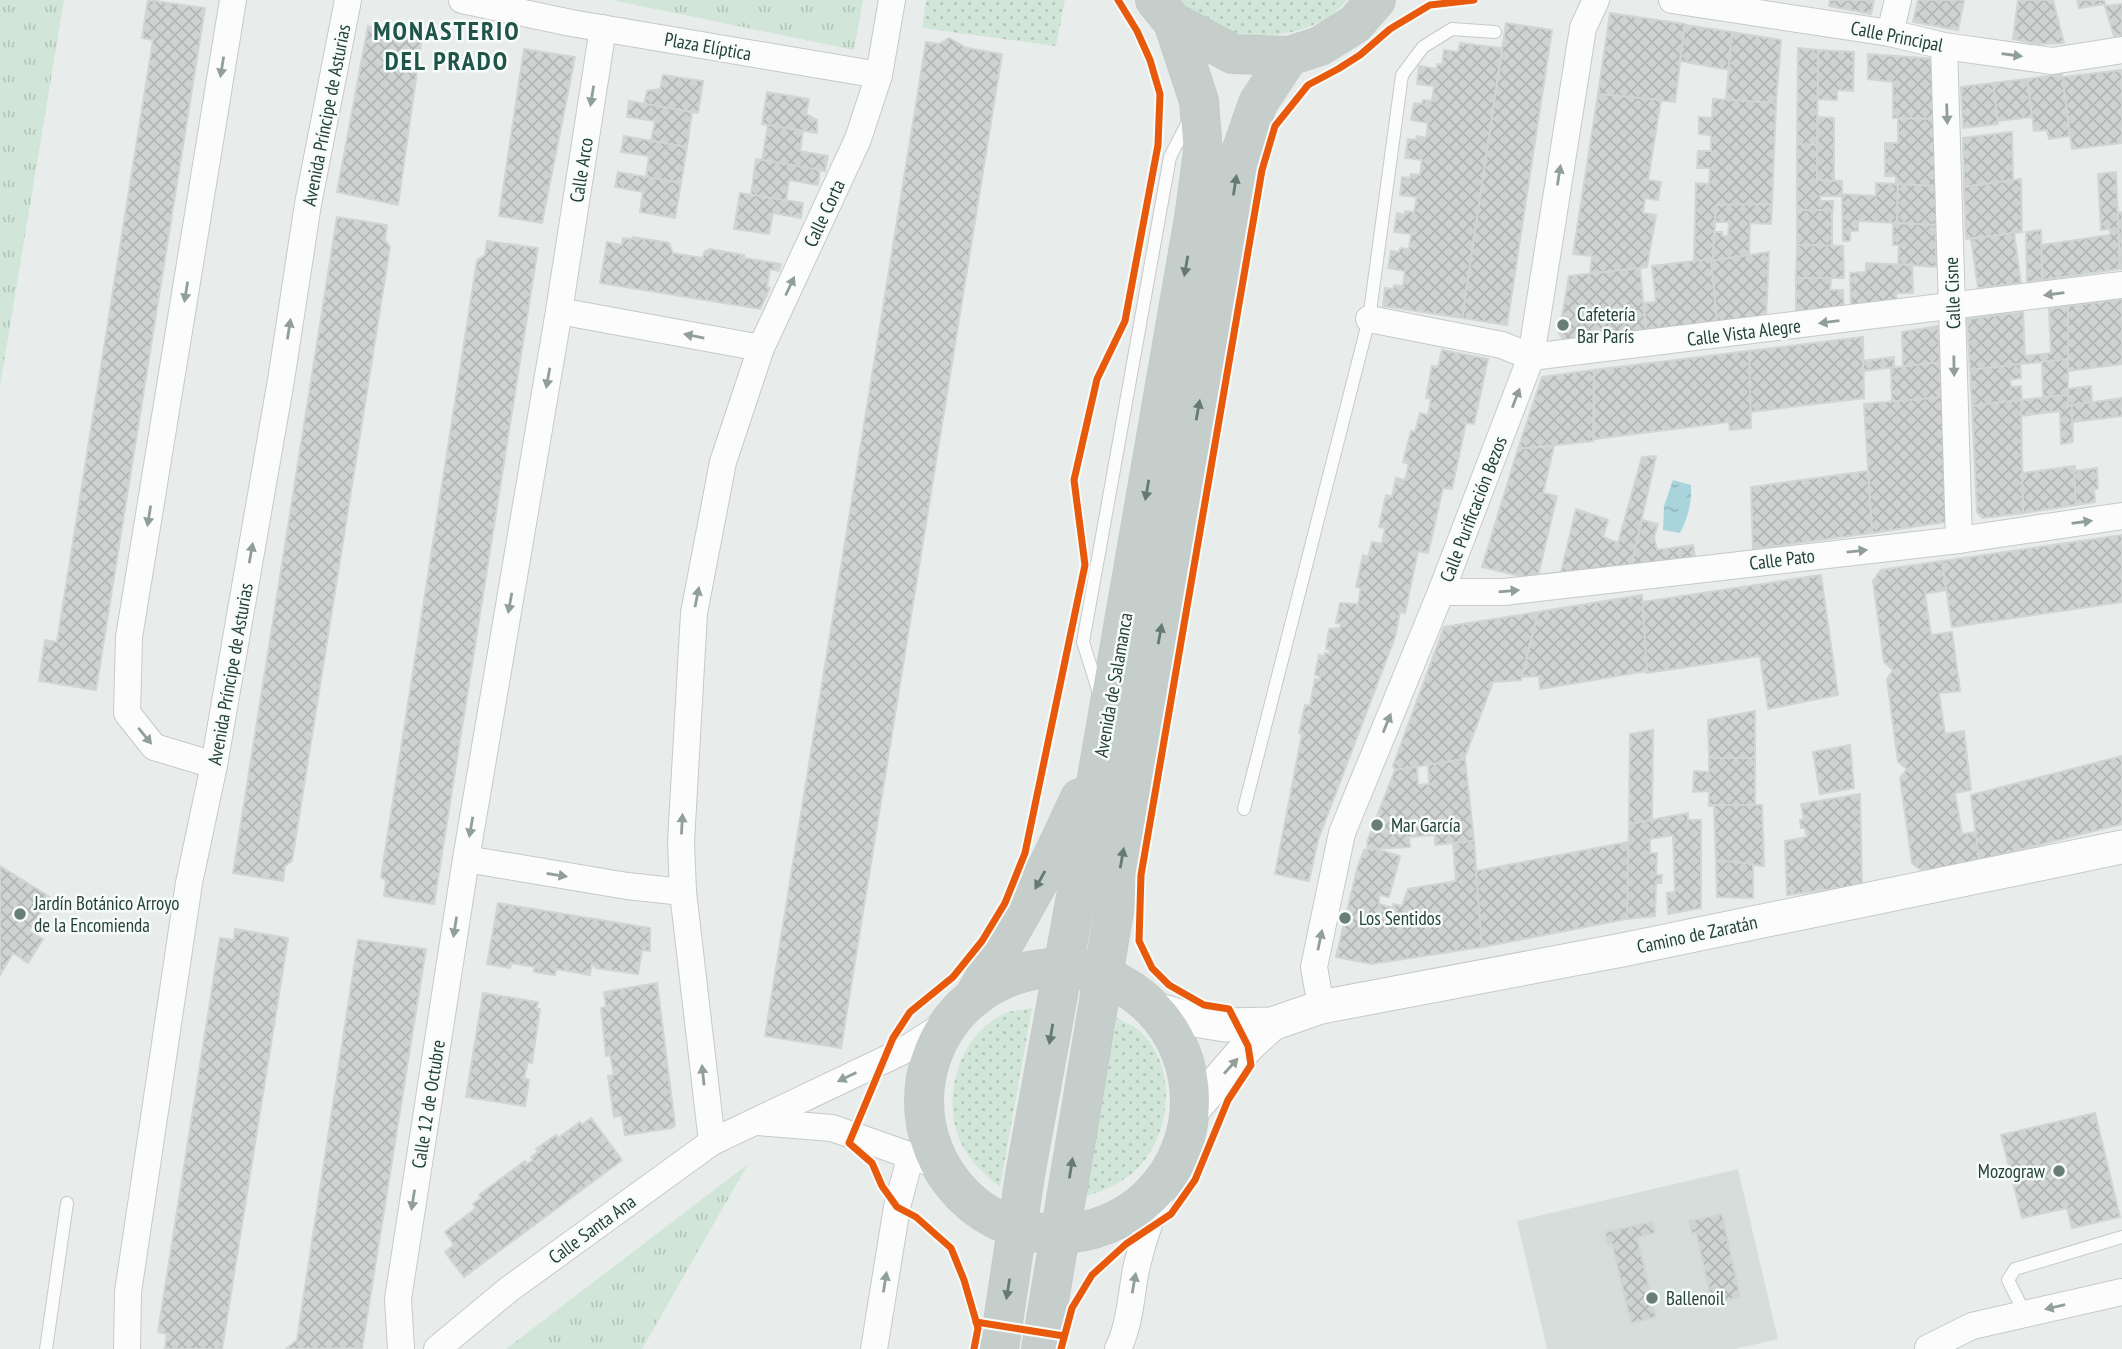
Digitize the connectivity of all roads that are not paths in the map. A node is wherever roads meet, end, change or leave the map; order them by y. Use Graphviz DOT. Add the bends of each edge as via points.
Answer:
graph roads {
  1 [pos="233,0"];
  2 [pos="348,0"];
  3 [pos="462,0"];
  4 [pos="892,0"];
  5 [pos="1376,0"];
  6 [pos="1596,0"];
  7 [pos="1672,0"];
  8 [pos="1898,0"];
  9 [pos="1773,8"];
  10 [pos="1164,11"];
  11 [pos="603,28"];
  12 [pos="1495,32"];
  13 [pos="1890,33"];
  14 [pos="1944,46"];
  15 [pos="2122,50"];
  16 [pos="1289,55"];
  17 [pos="878,75"];
  18 [pos="2122,285"];
  19 [pos="1953,308"];
  20 [pos="559,311"];
  21 [pos="1369,319"];
  22 [pos="761,348"];
  23 [pos="1531,357"];
  24 [pos="2122,516"];
  25 [pos="1959,540"];
  26 [pos="1441,592"];
  27 [pos="1104,736"];
  28 [pos="214,765"];
  29 [pos="1244,809"];
  30 [pos="2122,847"];
  31 [pos="466,859"];
  32 [pos="683,892"];
  33 [pos="1063,966"];
  34 [pos="1131,991"];
  35 [pos="1321,1007"];
  36 [pos="961,1011"];
  37 [pos="1272,1024"];
  38 [pos="1192,1111"];
  39 [pos="755,1122"];
  40 [pos="712,1142"];
  41 [pos="924,1160"];
  42 [pos="1172,1172"];
  43 [pos="67,1203"];
  44 [pos="1017,1230"];
  45 [pos="1060,1236"];
  46 [pos="2122,1237"];
  47 [pos="2122,1292"];
  48 [pos="2025,1314"];
  49 [pos="46,1349"];
  50 [pos="127,1349"];
  51 [pos="401,1349"];
  52 [pos="438,1349"];
  53 [pos="874,1349"];
  54 [pos="999,1349"];
  55 [pos="1041,1349"];
  56 [pos="1118,1349"];
  57 [pos="1927,1349"];
  58 [pos="1952,1349"];
  1 -- 28 [label="street, one-way" via="129,637 127,713 155,747"];
  28 -- 2 [label="street, Avenida Príncipe de Asturias, one-way" via="308,204"];
  3 -- 11 [label="street, Plaza Elíptica"];
  4 -- 17 [label="street"];
  5 -- 16 [label="highway" via="1355,24 1320,46"];
  23 -- 6 [label="street, Calle Purificación Bezos, one-way" via="1583,28"];
  7 -- 9 [label="street, Calle Principal"];
  8 -- 13 [label="street"];
  9 -- 13 [label="street, Calle Principal"];
  10 -- 16 [label="highway" via="1233,54"];
  10 -- 27 [label="highway, Avenida de Salamanca" via="1199,101 1203,152"];
  11 -- 17 [label="street, Plaza Elíptica"];
  11 -- 20 [label="street, Calle Arco, one-way"];
  12 -- 21 [label="lane" via="1452,29 1423,47 1402,75"];
  13 -- 14 [label="street, Calle Principal"];
  14 -- 15 [label="street, Calle Principal, one-way" via="2052,61"];
  14 -- 19 [label="street, Calle Cisne, one-way"];
  34 -- 16 [label="highway, Avenida de Salamanca, one-way" via="1115,904 1240,155 1258,103"];
  22 -- 17 [label="street, Calle Corta, one-way" via="858,139"];
  18 -- 19 [label="street, Calle Vista Alegre, one-way"];
  19 -- 23 [label="street, Calle Vista Alegre, one-way"];
  19 -- 25 [label="street, Calle Cisne, one-way"];
  22 -- 20 [label="street, one-way"];
  20 -- 31 [label="street, Calle Arco, one-way"];
  21 -- 23 [label="street, Calle Vista Alegre" via="1502,345"];
  21 -- 29 [label="lane"];
  32 -- 22 [label="street, Calle Corta, one-way" via="681,842 694,612 723,461"];
  26 -- 23 [label="street, Calle Purificación Bezos, one-way"];
  25 -- 24 [label="street, Calle Pato, one-way"];
  26 -- 25 [label="street, Calle Pato, one-way" via="1504,592"];
  35 -- 26 [label="street, Calle Purificación Bezos, one-way" via="1314,967 1342,833"];
  27 -- 33 [label="highway, Avenida de Salamanca"];
  27 -- 36 [label="highway, one-way" via="1052,858"];
  28 -- 50 [label="street, Avenida Príncipe de Asturias" via="189,883 160,1077 128,1292"];
  30 -- 35 [label="street, Camino de Zaratán"];
  31 -- 32 [label="street, one-way"];
  31 -- 51 [label="street, Calle 12 de Octubre, one-way" via="398,1299"];
  40 -- 32 [label="street, Calle Corta, one-way"];
  33 -- 34 [label="highway"];
  33 -- 36 [label="highway" via="1025,970 985,988"];
  33 -- 44 [label="highway, Avenida de Salamanca, one-way"];
  34 -- 37 [label="street, Camino de Zaratán" via="1194,1020"];
  34 -- 38 [label="highway" via="1179,1042"];
  45 -- 34 [label="highway, Avenida de Salamanca, one-way"];
  35 -- 37 [label="street, Camino de Zaratán"];
  36 -- 39 [label="street, Calle Santa Ana, one-way" via="901,1052"];
  36 -- 41 [label="highway" via="931,1057 925,1083"];
  38 -- 37 [label="street, Camino de Zaratán, one-way"];
  38 -- 42 [label="highway"];
  39 -- 40 [label="street, Calle Santa Ana"];
  39 -- 41 [label="street, Calle Santa Ana" via="832,1128"];
  40 -- 52 [label="street, Calle Santa Ana" via="508,1290"];
  41 -- 44 [label="highway" via="979,1210"];
  53 -- 41 [label="street, one-way" via="897,1207"];
  42 -- 45 [label="highway" via="1144,1205 1108,1226"];
  56 -- 42 [label="street, one-way" via="1126,1332 1145,1232"];
  43 -- 49 [label="lane"];
  44 -- 45 [label="highway"];
  44 -- 54 [label="highway, Avenida de Salamanca, one-way"];
  45 -- 55 [label="highway, Avenida de Salamanca"];
  46 -- 48 [label="lane" via="2015,1269 2008,1280"];
  47 -- 48 [label="street, one-way"];
  48 -- 57 [label="street" via="1972,1326"];
  57 -- 58 [label="street"];
}
